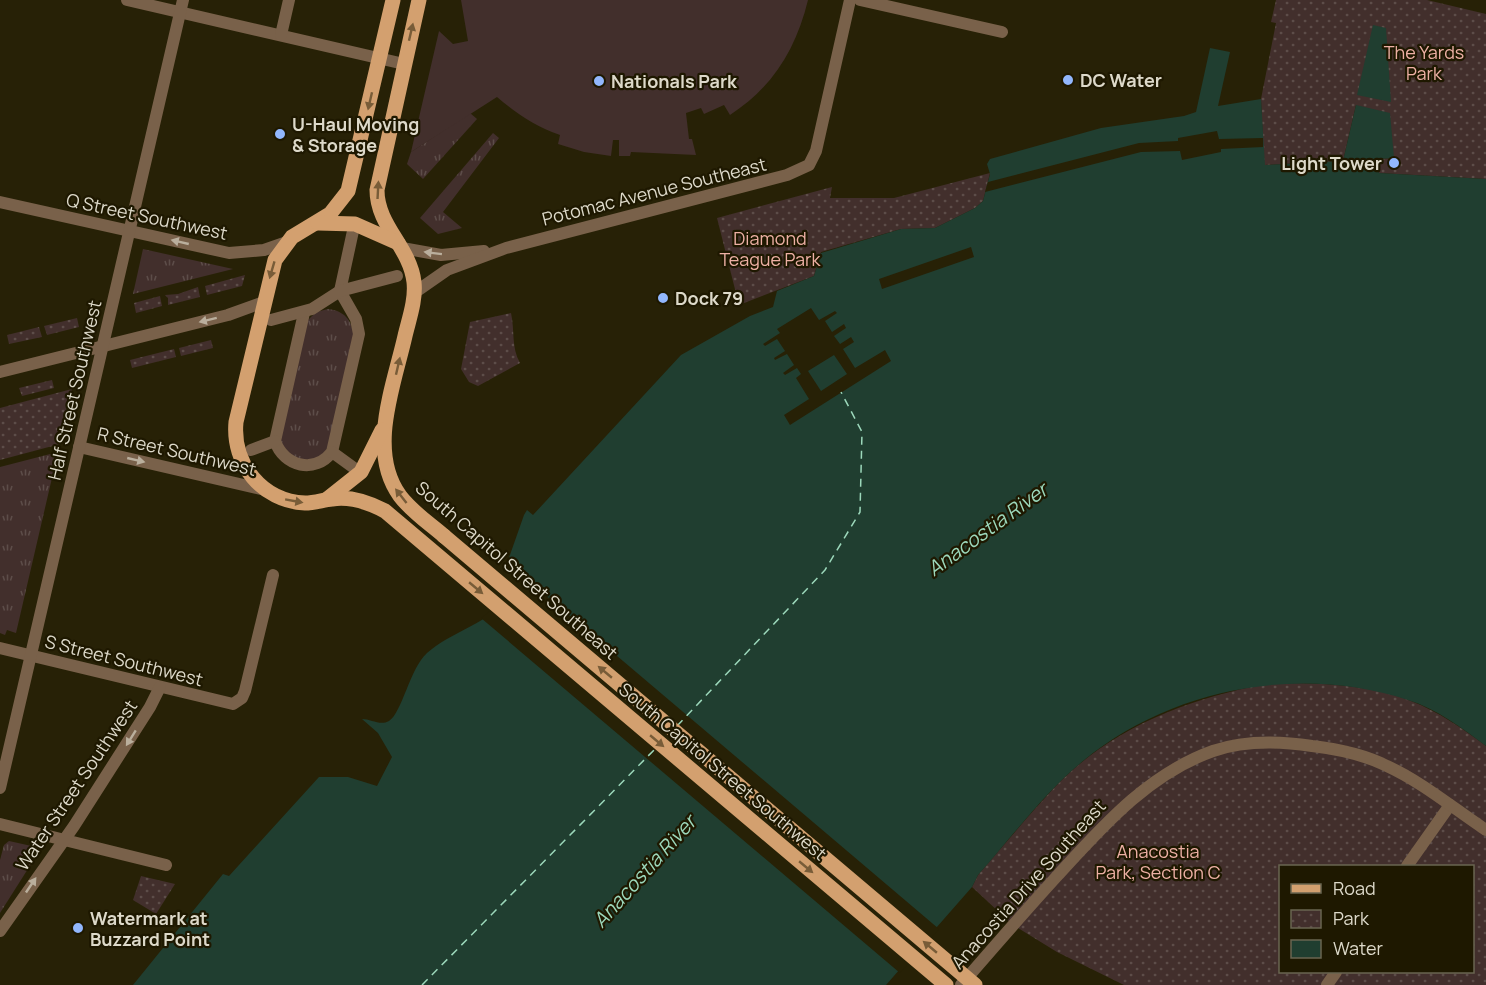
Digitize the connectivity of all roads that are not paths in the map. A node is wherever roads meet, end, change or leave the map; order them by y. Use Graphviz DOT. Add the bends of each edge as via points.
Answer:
graph roads {
  1 [pos="128,0"];
  2 [pos="289,0"];
  3 [pos="393,0"];
  4 [pos="419,0"];
  5 [pos="850,0"];
  6 [pos="860,0"];
  7 [pos="182,6"];
  8 [pos="1002,32"];
  9 [pos="281,35"];
  10 [pos="379,58"];
  11 [pos="404,64"];
  12 [pos="0,202"];
  13 [pos="311,224"];
  14 [pos="130,231"];
  15 [pos="353,231"];
  16 [pos="287,242"];
  17 [pos="400,245"];
  18 [pos="506,248"];
  19 [pos="397,276"];
  20 [pos="340,291"];
  21 [pos="414,293"];
  22 [pos="264,302"];
  23 [pos="304,313"];
  24 [pos="271,320"];
  25 [pos="103,347"];
  26 [pos="0,372"];
  27 [pos="385,423"];
  28 [pos="275,441"];
  29 [pos="79,447"];
  30 [pos="250,450"];
  31 [pos="332,452"];
  32 [pos="354,468"];
  33 [pos="266,490"];
  34 [pos="325,500"];
  35 [pos="273,574"];
  36 [pos="0,648"];
  37 [pos="30,656"];
  38 [pos="160,687"];
  39 [pos="0,788"];
  40 [pos="1449,805"];
  41 [pos="0,824"];
  42 [pos="1486,830"];
  43 [pos="64,840"];
  44 [pos="166,865"];
  45 [pos="1408,865"];
  46 [pos="0,931"];
  47 [pos="946,985"];
  48 [pos="961,985"];
  49 [pos="975,985"];
  1 -- 7 [label="street"];
  2 -- 9 [label="street"];
  3 -- 10 [label="main road, South Capitol Street Southwest"];
  11 -- 4 [label="main road, South Capitol Street Southeast, one-way"];
  5 -- 18 [label="street, Potomac Avenue Southeast" via="816,151 809,165 787,175"];
  6 -- 8 [label="street"];
  7 -- 9 [label="street"];
  7 -- 14 [label="street, Half Street Southwest"];
  9 -- 10 [label="street"];
  10 -- 11 [label="street"];
  10 -- 13 [label="main road, South Capitol Street Southwest, one-way" via="348,191 336,208"];
  17 -- 11 [label="main road, South Capitol Street Southeast, one-way" via="382,216 377,190"];
  12 -- 14 [label="street, Q Street Southwest"];
  13 -- 16 [label="main road, South Capitol Street Southwest"];
  13 -- 17 [label="main road" via="355,224"];
  16 -- 14 [label="street, Q Street Southwest, one-way" via="264,250 229,253"];
  14 -- 25 [label="street, Half Street Southwest"];
  15 -- 20 [label="street"];
  16 -- 22 [label="main road, South Capitol Street Southwest, one-way" via="275,260"];
  18 -- 17 [label="street, Potomac Avenue Southeast, one-way" via="451,255"];
  17 -- 21 [label="main road, South Capitol Street Southeast" via="412,272"];
  18 -- 21 [label="street, Potomac Avenue Southeast" via="447,270"];
  19 -- 20 [label="street"];
  20 -- 23 [label="street"];
  20 -- 31 [label="street" via="356,319 359,334"];
  27 -- 21 [label="main road, South Capitol Street Southeast, one-way"];
  22 -- 25 [label="street, one-way"];
  22 -- 33 [label="main road, South Capitol Street Southwest" via="236,430 243,464"];
  23 -- 24 [label="street"];
  23 -- 28 [label="street"];
  25 -- 26 [label="street"];
  25 -- 29 [label="street, Half Street Southwest"];
  27 -- 34 [label="main road" via="361,472"];
  49 -- 27 [label="main road, South Capitol Street Southeast, one-way, bridge" via="406,503 392,484 385,463"];
  28 -- 30 [label="street"];
  28 -- 31 [label="street" via="285,457 302,466 320,462"];
  29 -- 33 [label="street, R Street Southwest, one-way"];
  29 -- 37 [label="street, Half Street Southwest"];
  31 -- 32 [label="street"];
  33 -- 34 [label="main road, South Capitol Street Southwest, one-way" via="296,502"];
  34 -- 47 [label="main road, South Capitol Street Southwest, one-way" via="350,498 377,507"];
  35 -- 38 [label="street, S Street Southwest" via="245,691 239,701 229,704"];
  36 -- 37 [label="street, S Street Southwest"];
  37 -- 38 [label="street, S Street Southwest"];
  37 -- 39 [label="street, Half Street Southwest"];
  38 -- 43 [label="street, Water Street Southwest, one-way"];
  40 -- 42 [label="street, Anacostia Drive Southeast"];
  40 -- 45 [label="street"];
  40 -- 48 [label="street, Anacostia Drive Southeast" via="1385,765 1333,748 1274,742 1214,751 1155,782 1113,816"];
  41 -- 43 [label="street"];
  43 -- 44 [label="street"];
  46 -- 43 [label="street, Water Street Southwest, one-way"];
}
